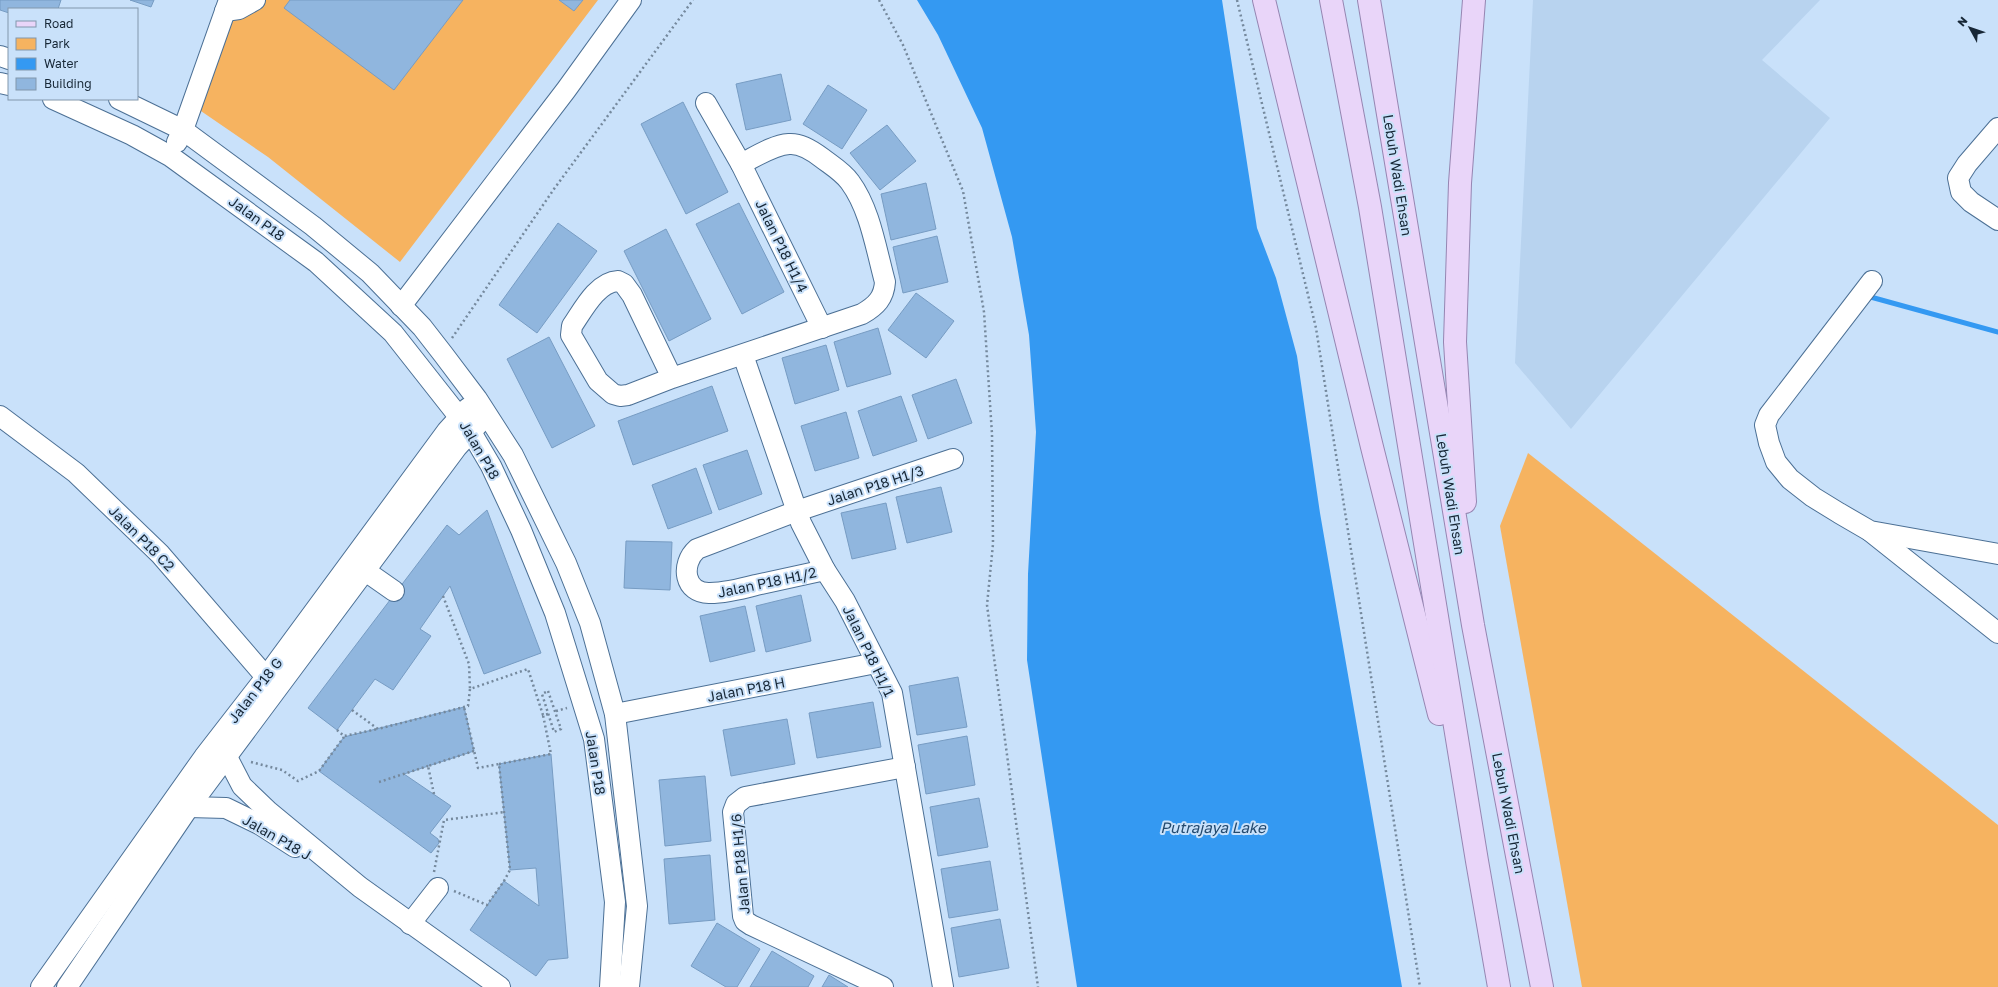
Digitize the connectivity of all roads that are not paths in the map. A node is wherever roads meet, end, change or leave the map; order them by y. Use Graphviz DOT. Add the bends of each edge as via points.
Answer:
graph roads {
  1 [pos="255,0"];
  2 [pos="631,0"];
  3 [pos="1264,0"];
  4 [pos="1332,0"];
  5 [pos="1369,0"];
  6 [pos="1474,0"];
  7 [pos="227,5"];
  8 [pos="55,100"];
  9 [pos="121,100"];
  10 [pos="706,104"];
  11 [pos="1998,128"];
  12 [pos="183,130"];
  13 [pos="170,156"];
  14 [pos="741,164"];
  15 [pos="1998,220"];
  16 [pos="1872,281"];
  17 [pos="401,306"];
  18 [pos="822,328"];
  19 [pos="743,355"];
  20 [pos="672,378"];
  21 [pos="482,407"];
  22 [pos="0,416"];
  23 [pos="460,416"];
  24 [pos="472,432"];
  25 [pos="953,459"];
  26 [pos="797,511"];
  27 [pos="1870,531"];
  28 [pos="1998,554"];
  29 [pos="358,566"];
  30 [pos="825,570"];
  31 [pos="394,591"];
  32 [pos="1473,625"];
  33 [pos="1998,633"];
  34 [pos="876,664"];
  35 [pos="266,677"];
  36 [pos="615,714"];
  37 [pos="227,756"];
  38 [pos="904,767"];
  39 [pos="188,807"];
  40 [pos="1477,861"];
  41 [pos="441,884"];
  42 [pos="360,887"];
  43 [pos="410,924"];
  44 [pos="41,987"];
  45 [pos="67,987"];
  46 [pos="500,987"];
  47 [pos="610,987"];
  48 [pos="629,987"];
  49 [pos="883,987"];
  50 [pos="943,987"];
  51 [pos="1499,987"];
  52 [pos="1542,987"];
  1 -- 7 [label="street" via="238,9"];
  2 -- 17 [label="street" via="566,90"];
  3 -- 40 [label="main road" via="1372,447"];
  4 -- 40 [label="main road" via="1370,207"];
  5 -- 32 [label="main road, Lebuh Wadi Ehsan"];
  6 -- 32 [label="main road" via="1460,183 1455,342"];
  7 -- 12 [label="street"];
  8 -- 13 [label="street, Jalan P18" via="132,135"];
  9 -- 12 [label="street, Jalan P18"];
  10 -- 14 [label="street, Jalan P18 H1/4"];
  11 -- 15 [label="street" via="1958,178 1961,192"];
  12 -- 13 [label="street"];
  12 -- 17 [label="street, Jalan P18" via="313,226 370,273"];
  13 -- 23 [label="street, Jalan P18" via="316,262 393,333"];
  14 -- 18 [label="street, Jalan P18 H1/4"];
  14 -- 18 [label="street" via="787,144 802,146 833,166 850,181 864,209 885,282 885,292 879,302 870,309"];
  16 -- 27 [label="street" via="1769,415 1766,425 1776,462 1790,479 1813,497"];
  17 -- 21 [label="street, Jalan P18" via="422,327"];
  18 -- 19 [label="street"];
  19 -- 20 [label="street"];
  19 -- 26 [label="street, Jalan P18 H1/1"];
  20 -- 20 [label="street" via="620,396 613,394 598,381 571,336 570,330 599,289 618,281 624,284 632,295"];
  21 -- 23 [label="street, Jalan P18 G"];
  21 -- 24 [label="street, Jalan P18 G"];
  21 -- 36 [label="street, Jalan P18" via="513,455 566,563 590,623"];
  22 -- 35 [label="street, Jalan P18 C2" via="76,473 160,554"];
  23 -- 24 [label="street, Jalan P18"];
  23 -- 29 [label="street, Jalan P18 G"];
  24 -- 29 [label="street, Jalan P18 G"];
  24 -- 47 [label="street, Jalan P18" via="491,466 555,612 594,739 615,902"];
  25 -- 26 [label="street, Jalan P18 H1/3"];
  26 -- 30 [label="street, Jalan P18 H1/1"];
  26 -- 30 [label="street, Jalan P18 H1/2" via="698,549 692,554 686,568 690,583 701,592 721,592"];
  27 -- 28 [label="street"];
  27 -- 33 [label="street"];
  29 -- 31 [label="street"];
  29 -- 35 [label="street, Jalan P18 G"];
  29 -- 37 [label="street, Jalan P18 G"];
  30 -- 34 [label="street, Jalan P18 H1/1" via="845,601"];
  32 -- 52 [label="main road, Lebuh Wadi Ehsan"];
  34 -- 36 [label="street, Jalan P18 H"];
  34 -- 38 [label="street, Jalan P18 H1/1" via="892,693"];
  35 -- 44 [label="street, Jalan P18 G" via="204,757"];
  36 -- 48 [label="street, Jalan P18" via="637,906"];
  37 -- 39 [label="street, Jalan P18 G"];
  37 -- 42 [label="street, Jalan P18 J" via="242,786 268,811"];
  38 -- 49 [label="street, Jalan P18 H1/6" via="745,796 736,804 734,812 745,920"];
  38 -- 50 [label="street, Jalan P18 H1/1"];
  39 -- 42 [label="street, Jalan P18 J" via="226,808 259,824"];
  39 -- 45 [label="street, Jalan P18 G"];
  40 -- 51 [label="main road"];
  41 -- 43 [label="street"];
  42 -- 43 [label="street, Jalan P18 J"];
  43 -- 46 [label="street, Jalan P18 J"];
}
